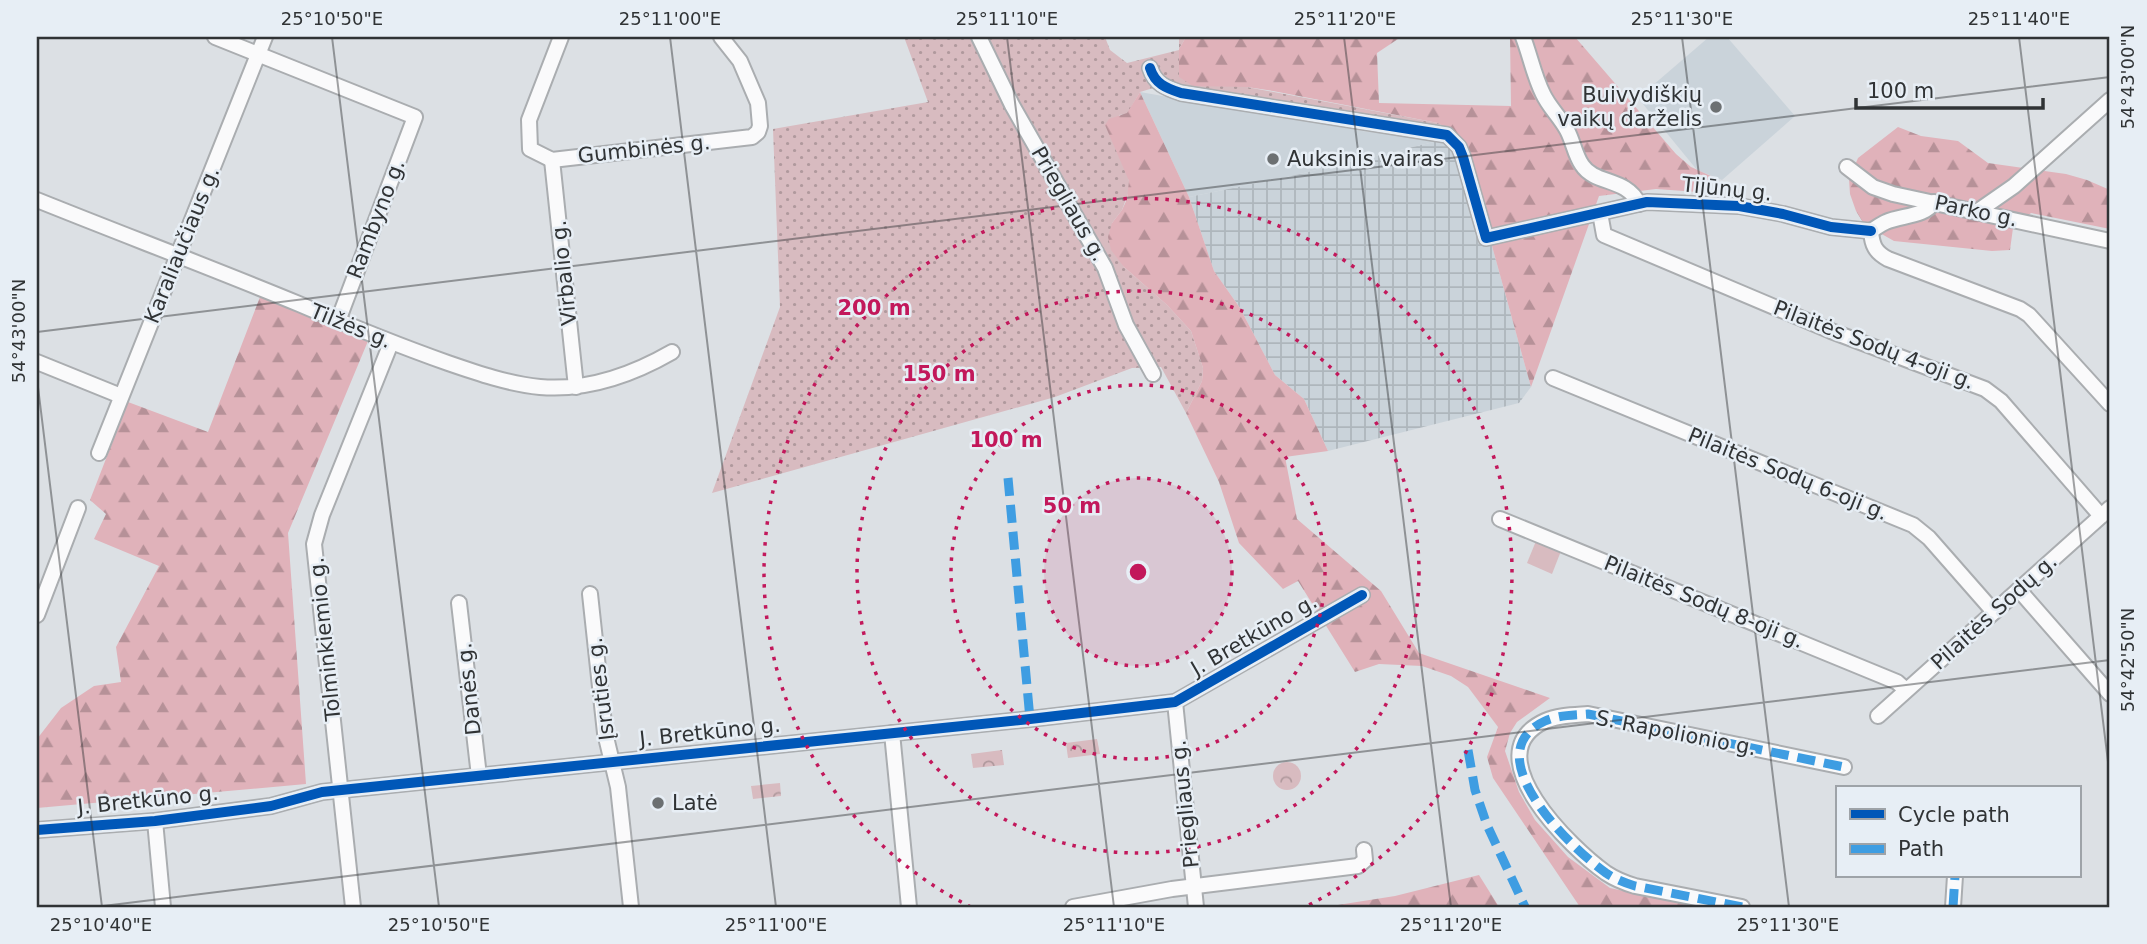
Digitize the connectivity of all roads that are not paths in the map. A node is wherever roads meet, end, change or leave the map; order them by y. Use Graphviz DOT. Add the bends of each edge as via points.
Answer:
graph roads {
  1 [pos="215,37"];
  2 [pos="265,37"];
  3 [pos="561,37"];
  4 [pos="721,37"];
  5 [pos="979,37"];
  6 [pos="1523,37"];
  7 [pos="258,56"];
  8 [pos="1150,68"];
  9 [pos="2110,100"];
  10 [pos="552,160"];
  11 [pos="1847,167"];
  12 [pos="37,201"];
  13 [pos="1934,202"];
  14 [pos="1639,204"];
  15 [pos="1978,211"];
  16 [pos="1600,213"];
  17 [pos="1871,231"];
  18 [pos="2110,241"];
  19 [pos="178,256"];
  20 [pos="338,321"];
  21 [pos="391,343"];
  22 [pos="672,352"];
  23 [pos="37,362"];
  24 [pos="1153,374"];
  25 [pos="1553,379"];
  26 [pos="576,387"];
  27 [pos="121,396"];
  28 [pos="2110,404"];
  29 [pos="99,453"];
  30 [pos="78,508"];
  31 [pos="2106,512"];
  32 [pos="1500,519"];
  33 [pos="2019,590"];
  34 [pos="590,594"];
  35 [pos="1362,595"];
  36 [pos="460,603"];
  37 [pos="1994,612"];
  38 [pos="37,615"];
  39 [pos="1906,690"];
  40 [pos="2110,694"];
  41 [pos="1175,702"];
  42 [pos="1878,716"];
  43 [pos="892,733"];
  44 [pos="612,762"];
  45 [pos="1844,767"];
  46 [pos="479,776"];
  47 [pos="341,790"];
  48 [pos="155,821"];
  49 [pos="37,830"];
  50 [pos="1364,850"];
  51 [pos="1955,878"];
  52 [pos="1194,887"];
  53 [pos="163,907"];
  54 [pos="353,907"];
  55 [pos="631,907"];
  56 [pos="909,907"];
  57 [pos="1073,907"];
  58 [pos="1196,907"];
  59 [pos="1742,907"];
  60 [pos="1953,907"];
  1 -- 7 [label="street"];
  2 -- 7 [label="street, Karaliaučiaus g."];
  3 -- 10 [label="street, Gumbinės g." via="529,120 530,149"];
  4 -- 10 [label="street, Gumbinės g." via="740,61 758,103 760,126 752,137"];
  5 -- 24 [label="street, Priegliaus g." via="1012,105 1105,268 1126,325"];
  6 -- 14 [label="street" via="1543,94 1567,129 1583,167 1623,185"];
  7 -- 19 [label="street, Karaliaučiaus g."];
  7 -- 20 [label="street, Rambyno g." via="415,117"];
  8 -- 16 [label="street, Tijūnų g." via="1157,83 1181,93 1447,135 1459,147 1486,238"];
  9 -- 15 [label="street" via="2014,186"];
  10 -- 26 [label="street, Virbalio g."];
  11 -- 13 [label="street, Parko g." via="1873,187"];
  12 -- 19 [label="street, Tilžės g."];
  13 -- 15 [label="street, Parko g."];
  13 -- 17 [label="street" via="1923,212"];
  14 -- 16 [label="street, Tijūnų g."];
  14 -- 17 [label="street, Tijūnų g." via="1739,206 1830,227"];
  15 -- 18 [label="street, Parko g."];
  16 -- 31 [label="street, Pilaitės Sodų 4-oji g." via="1604,234 1831,331 1985,389"];
  17 -- 28 [label="street" via="1877,253 1888,259 2011,304 2029,315"];
  19 -- 20 [label="street, Tilžės g."];
  19 -- 27 [label="street, Karaliaučiaus g."];
  20 -- 21 [label="street, Tilžės g."];
  21 -- 26 [label="street, Tilžės g." via="522,385"];
  21 -- 47 [label="street, Tolminkiemio g." via="315,538"];
  22 -- 26 [label="street, Tilžės g." via="627,374"];
  23 -- 27 [label="street"];
  25 -- 37 [label="street, Pilaitės Sodų 6-oji g." via="1913,525"];
  27 -- 29 [label="street, Karaliaučiaus g."];
  30 -- 38 [label="street"];
  31 -- 33 [label="street, Pilaitės Sodų g."];
  32 -- 39 [label="street, Pilaitės Sodų 8-oji g." via="1872,671"];
  33 -- 37 [label="street, Pilaitės Sodų g."];
  33 -- 40 [label="street"];
  34 -- 44 [label="street, Įsruties g."];
  35 -- 41 [label="street, J. Bretkūno g."];
  36 -- 46 [label="street, Danės g."];
  37 -- 39 [label="street, Pilaitės Sodų g."];
  39 -- 42 [label="street, Pilaitės Sodų g."];
  41 -- 43 [label="street, J. Bretkūno g."];
  41 -- 52 [label="street, Priegliaus g."];
  43 -- 44 [label="street, J. Bretkūno g."];
  43 -- 56 [label="street"];
  44 -- 46 [label="street, J. Bretkūno g."];
  44 -- 55 [label="street, Įsruties g."];
  45 -- 59 [label="street, S. Rapolionio g." via="1588,714 1544,721 1525,738 1519,764 1523,778 1546,815 1604,872 1636,886"];
  46 -- 47 [label="street, J. Bretkūno g."];
  47 -- 48 [label="street, J. Bretkūno g." via="271,806"];
  47 -- 54 [label="street, Tolminkiemio g."];
  48 -- 49 [label="street, J. Bretkūno g."];
  48 -- 53 [label="street"];
  50 -- 52 [label="street" via="1364,860 1358,866"];
  51 -- 60 [label="street"];
  52 -- 57 [label="street"];
  52 -- 58 [label="street, Priegliaus g."];
}
